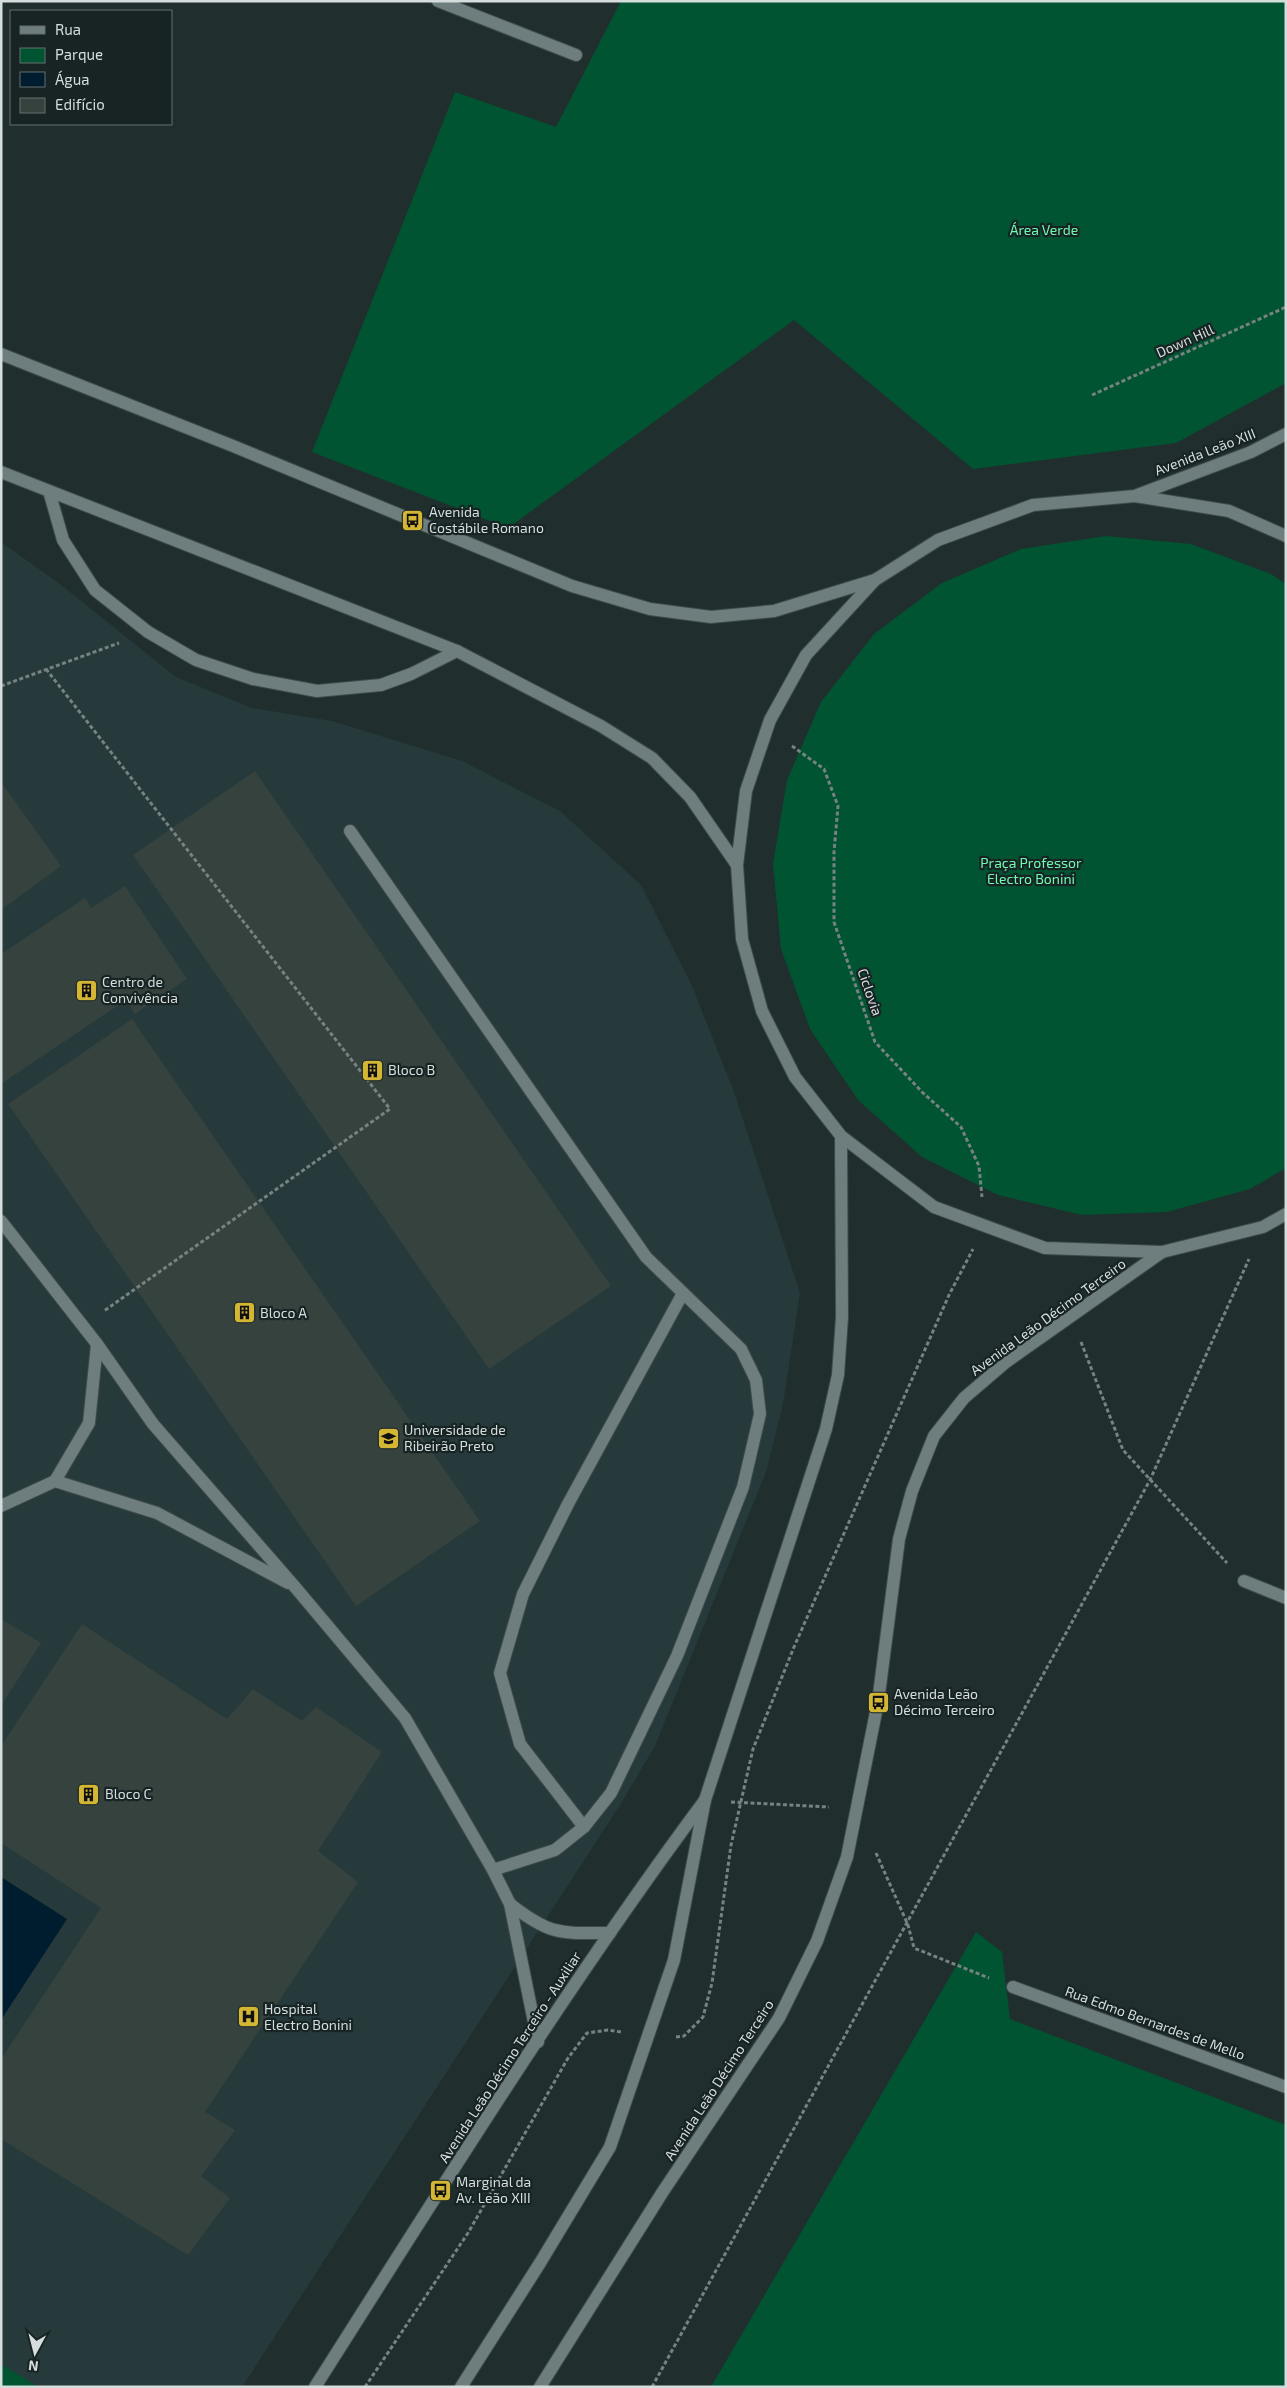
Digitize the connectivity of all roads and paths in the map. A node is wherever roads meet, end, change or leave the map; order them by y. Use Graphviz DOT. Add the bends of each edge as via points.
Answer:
graph roads {
  1 [pos="438,1"];
  2 [pos="576,55"];
  3 [pos="1286,307"];
  4 [pos="1,354"];
  5 [pos="1092,395"];
  6 [pos="1286,434"];
  7 [pos="1,472"];
  8 [pos="49,491"];
  9 [pos="1135,496"];
  10 [pos="1286,536"];
  11 [pos="876,580"];
  12 [pos="148,632"];
  13 [pos="457,651"];
  14 [pos="46,669"];
  15 [pos="1,686"];
  16 [pos="792,746"];
  17 [pos="350,831"];
  18 [pos="737,865"];
  19 [pos="841,1136"];
  20 [pos="1286,1214"];
  21 [pos="1,1222"];
  22 [pos="986,1226"];
  23 [pos="1263,1227"];
  24 [pos="1162,1252"];
  25 [pos="683,1293"];
  26 [pos="1072,1317"];
  27 [pos="83,1326"];
  28 [pos="97,1344"];
  29 [pos="1150,1480"];
  30 [pos="55,1481"];
  31 [pos="1,1506"];
  32 [pos="1244,1581"];
  33 [pos="295,1587"];
  34 [pos="1286,1598"];
  35 [pos="706,1800"];
  36 [pos="857,1808"];
  37 [pos="584,1827"];
  38 [pos="494,1870"];
  39 [pos="510,1904"];
  40 [pos="908,1925"];
  41 [pos="610,1933"];
  42 [pos="1013,1987"];
  43 [pos="538,2042"];
  44 [pos="1286,2087"];
  45 [pos="315,2387"];
  46 [pos="461,2387"];
  47 [pos="540,2387"];
  48 [pos="652,2387"];
  1 -- 2 [label="main road"];
  3 -- 5 [label="path, Down Hill"];
  4 -- 11 [label="main road" via="572,586 650,610 711,617 774,611"];
  6 -- 9 [label="main road, Avenida Leão XIII" via="1251,452"];
  7 -- 8 [label="main road"];
  8 -- 12 [label="main road" via="63,540 95,590"];
  8 -- 13 [label="main road"];
  9 -- 10 [label="main road" via="1229,511"];
  9 -- 11 [label="main road" via="1033,505 938,540"];
  11 -- 18 [label="main road" via="806,655 770,720 746,791"];
  12 -- 13 [label="main road" via="196,660 254,679 317,691 381,686"];
  12 -- 14 [label="path"];
  13 -- 18 [label="main road" via="575,712 652,758 690,797"];
  14 -- 15 [label="path"];
  14 -- 27 [label="path" via="390,1109"];
  16 -- 22 [label="path, Ciclovia" via="824,769 838,806 834,922 875,1042 922,1092 961,1127 979,1166"];
  17 -- 25 [label="main road" via="646,1257"];
  18 -- 19 [label="main road" via="742,939 762,1011 795,1077"];
  19 -- 22 [label="main road" via="934,1207"];
  19 -- 35 [label="main road" via="842,1317 838,1375 826,1429"];
  20 -- 23 [label="main road"];
  21 -- 27 [label="main road"];
  22 -- 24 [label="main road" via="1045,1248"];
  23 -- 24 [label="main road"];
  23 -- 29 [label="path"];
  24 -- 26 [label="main road, Avenida Leão Décimo Terceiro"];
  25 -- 37 [label="main road" via="741,1349 756,1380 760,1414 743,1487 677,1656 611,1793"];
  25 -- 37 [label="main road" via="568,1504 523,1594 500,1673 520,1744"];
  26 -- 29 [label="path" via="1123,1450"];
  26 -- 36 [label="main road, Avenida Leão Décimo Terceiro" via="1006,1362 964,1398 934,1436 912,1491 900,1539 878,1702"];
  27 -- 28 [label="main road"];
  28 -- 30 [label="main road" via="89,1423"];
  28 -- 33 [label="main road" via="153,1424"];
  29 -- 32 [label="path"];
  29 -- 40 [label="path"];
  30 -- 31 [label="main road"];
  30 -- 33 [label="main road" via="157,1513"];
  32 -- 34 [label="main road"];
  33 -- 38 [label="main road" via="405,1718"];
  35 -- 36 [label="path"];
  35 -- 41 [label="main road, Avenida Leão Décimo Terceiro - Auxiliar" via="637,1891"];
  35 -- 46 [label="main road" via="674,1960 610,2147"];
  36 -- 40 [label="path"];
  36 -- 47 [label="main road, Avenida Leão Décimo Terceiro" via="847,1856 817,1941 779,2018 662,2193"];
  37 -- 38 [label="main road" via="555,1850"];
  38 -- 39 [label="main road"];
  39 -- 41 [label="main road" via="546,1929 565,1933"];
  39 -- 43 [label="main road"];
  40 -- 42 [label="path" via="914,1948"];
  40 -- 48 [label="path"];
  41 -- 43 [label="main road, Avenida Leão Décimo Terceiro - Auxiliar"];
  42 -- 44 [label="main road, Rua Edmo Bernardes de Mello"];
  43 -- 45 [label="main road, Avenida Leão Décimo Terceiro - Auxiliar"];
}
